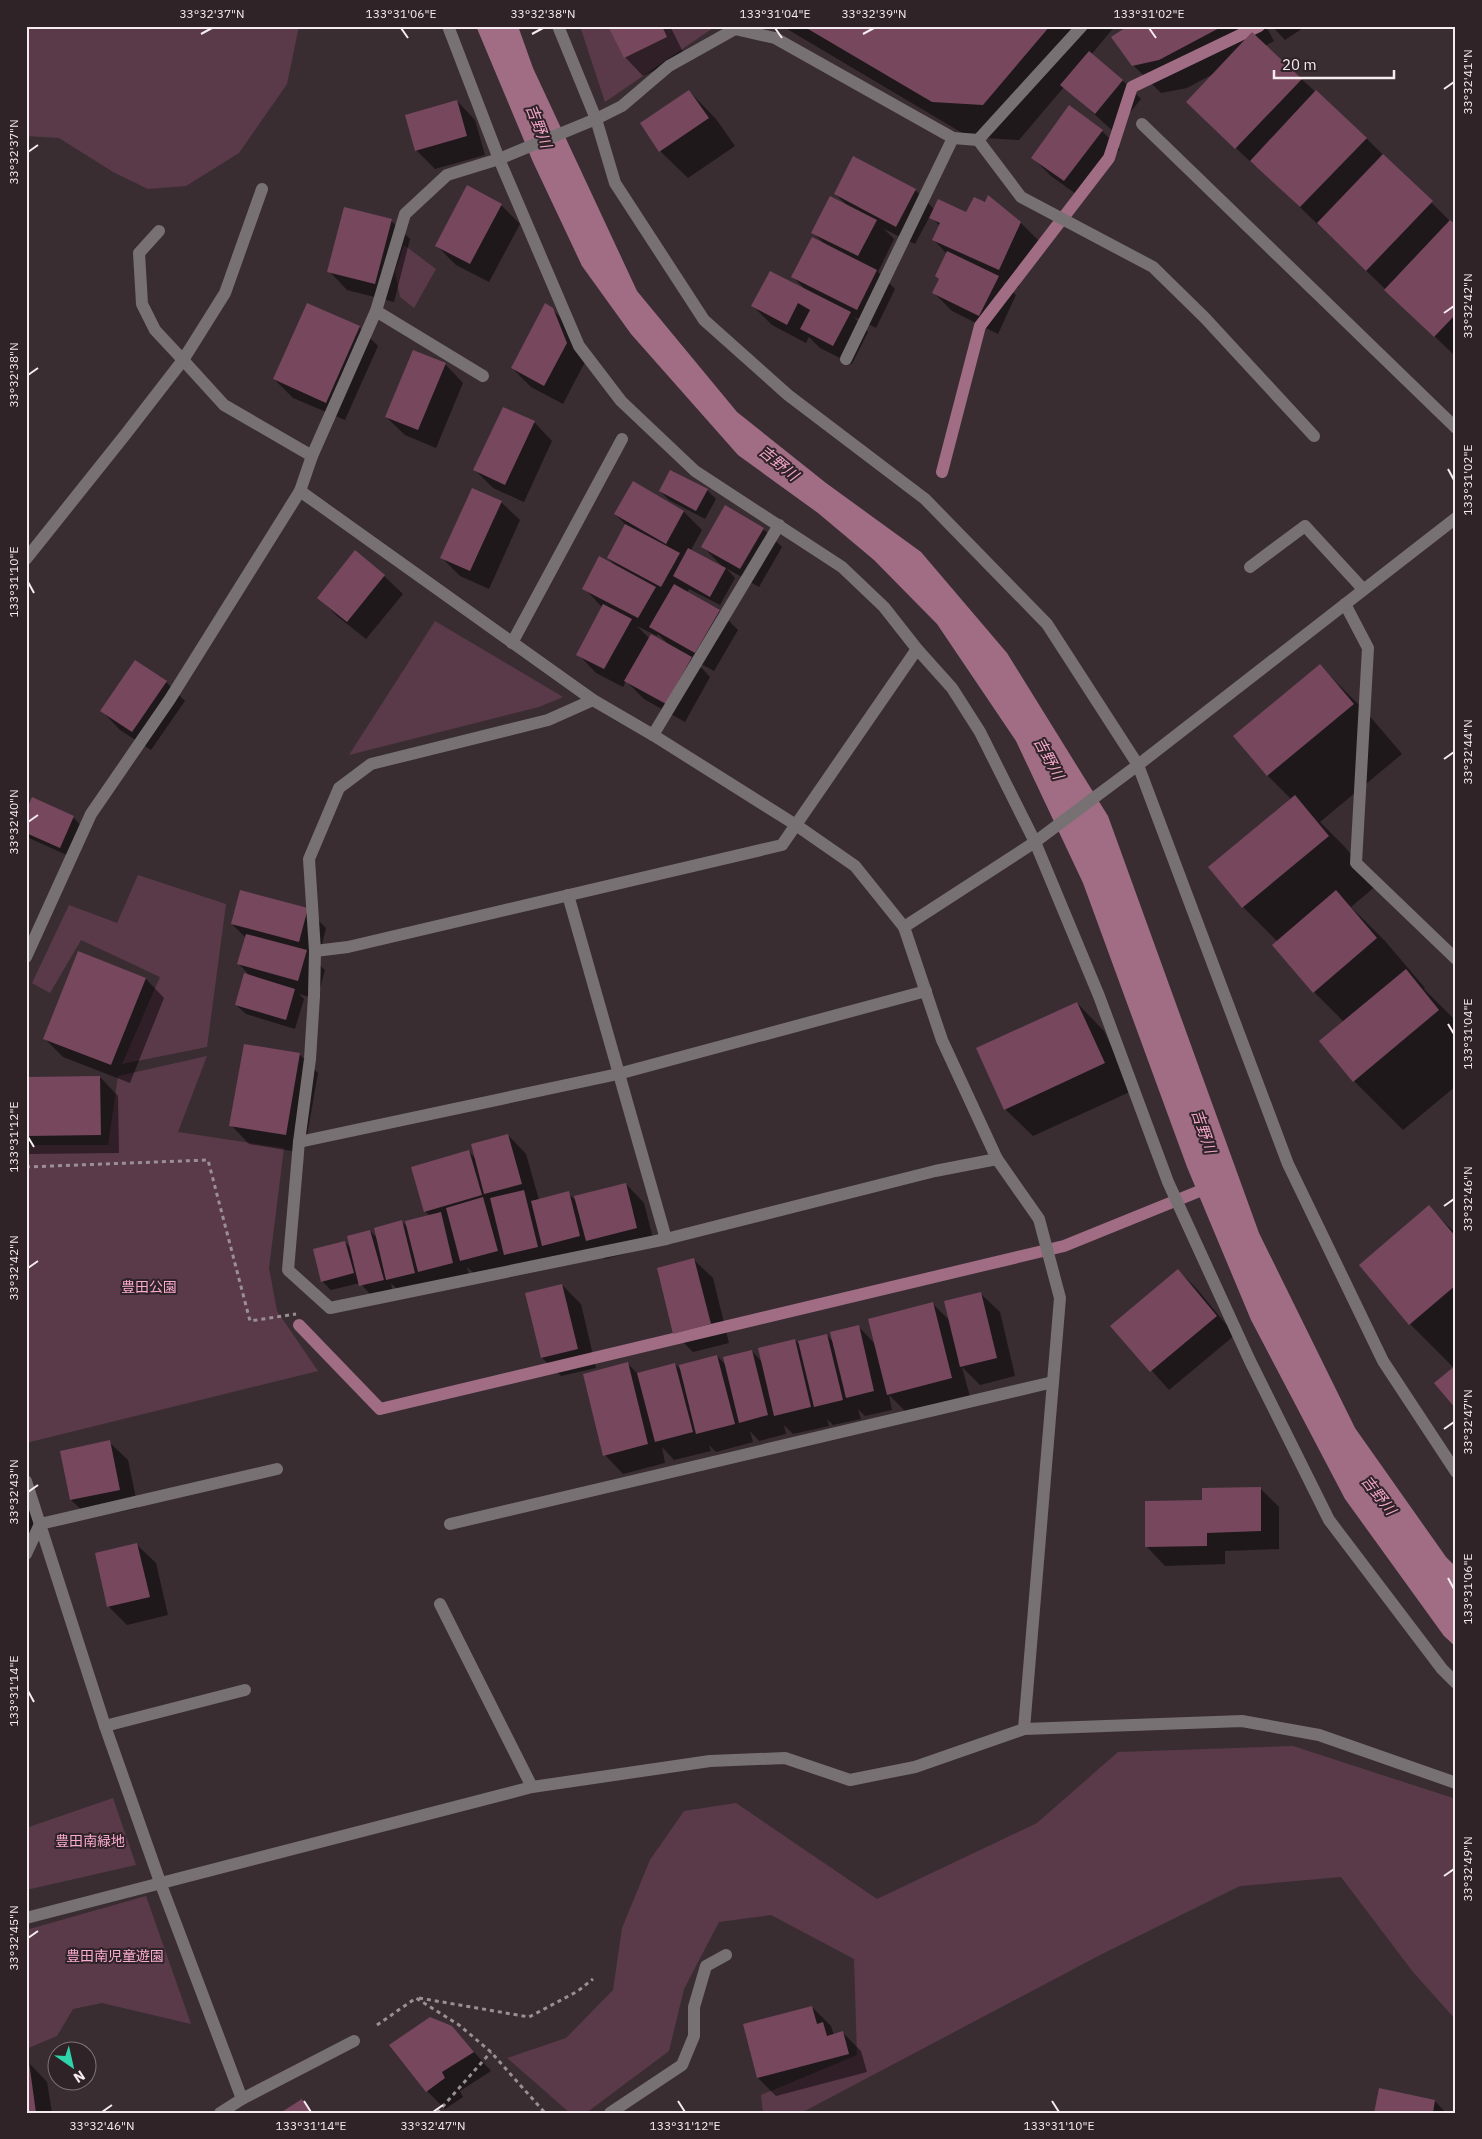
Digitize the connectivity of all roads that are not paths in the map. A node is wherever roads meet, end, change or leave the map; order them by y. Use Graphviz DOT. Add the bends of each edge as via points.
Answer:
graph roads {
  1 [pos="448,26"];
  2 [pos="558,26"];
  3 [pos="1082,26"];
  4 [pos="596,119"];
  5 [pos="1142,124"];
  6 [pos="954,138"];
  7 [pos="978,140"];
  8 [pos="499,159"];
  9 [pos="262,189"];
  10 [pos="159,231"];
  11 [pos="376,311"];
  12 [pos="846,359"];
  13 [pos="183,360"];
  14 [pos="483,376"];
  15 [pos="1456,428"];
  16 [pos="1314,436"];
  17 [pos="622,439"];
  18 [pos="312,456"];
  19 [pos="300,491"];
  20 [pos="1456,518"];
  21 [pos="779,525"];
  22 [pos="26,559"];
  23 [pos="1250,567"];
  24 [pos="1364,589"];
  25 [pos="1346,604"];
  26 [pos="512,643"];
  27 [pos="917,649"];
  28 [pos="592,700"];
  29 [pos="653,735"];
  30 [pos="1138,766"];
  31 [pos="796,825"];
  32 [pos="1036,842"];
  33 [pos="568,895"];
  34 [pos="904,927"];
  35 [pos="315,951"];
  36 [pos="26,957"];
  37 [pos="1456,959"];
  38 [pos="926,991"];
  39 [pos="618,1074"];
  40 [pos="299,1142"];
  41 [pos="997,1159"];
  42 [pos="666,1239"];
  43 [pos="1053,1382"];
  44 [pos="277,1469"];
  45 [pos="1456,1472"];
  46 [pos="26,1481"];
  47 [pos="40,1524"];
  48 [pos="450,1524"];
  49 [pos="26,1554"];
  50 [pos="440,1604"];
  51 [pos="1456,1683"];
  52 [pos="245,1690"];
  53 [pos="104,1726"];
  54 [pos="1024,1729"];
  55 [pos="1456,1783"];
  56 [pos="532,1787"];
  57 [pos="160,1882"];
  58 [pos="26,1918"];
  59 [pos="726,1956"];
  60 [pos="354,2041"];
  61 [pos="242,2099"];
  62 [pos="220,2113"];
  63 [pos="610,2113"];
  1 -- 8 [label="street"];
  2 -- 4 [label="street"];
  3 -- 7 [label="street"];
  4 -- 6 [label="street" via="622,106 669,66 735,29 774,38"];
  4 -- 8 [label="street"];
  4 -- 30 [label="street" via="615,183 704,320 788,395 925,499 1048,624"];
  5 -- 15 [label="street"];
  6 -- 7 [label="street"];
  6 -- 12 [label="street"];
  7 -- 16 [label="street" via="1021,197 1153,267"];
  8 -- 11 [label="street" via="447,175 405,214"];
  8 -- 21 [label="street" via="579,346 621,401 696,471"];
  9 -- 13 [label="street" via="225,293"];
  10 -- 13 [label="street" via="139,253 142,304 155,330"];
  11 -- 14 [label="street"];
  11 -- 18 [label="street"];
  13 -- 18 [label="street" via="224,406"];
  13 -- 22 [label="street"];
  17 -- 26 [label="street"];
  18 -- 19 [label="street"];
  19 -- 26 [label="street"];
  19 -- 36 [label="street" via="170,699 91,814"];
  20 -- 24 [label="street"];
  21 -- 27 [label="street" via="842,567 884,607"];
  21 -- 29 [label="street"];
  23 -- 24 [label="street" via="1305,526"];
  24 -- 25 [label="street"];
  25 -- 30 [label="street"];
  25 -- 37 [label="street" via="1368,648 1356,863"];
  26 -- 28 [label="street"];
  27 -- 31 [label="street"];
  27 -- 32 [label="street" via="952,688 980,732"];
  28 -- 29 [label="street"];
  28 -- 35 [label="street" via="548,720 371,764 340,788 309,859"];
  29 -- 31 [label="street"];
  30 -- 32 [label="street"];
  30 -- 45 [label="street" via="1288,1164 1383,1361"];
  31 -- 33 [label="street" via="782,845"];
  31 -- 34 [label="street" via="855,866"];
  32 -- 34 [label="street"];
  32 -- 51 [label="street" via="1185,1222 1329,1520"];
  33 -- 35 [label="street" via="348,947"];
  33 -- 39 [label="street"];
  34 -- 38 [label="street"];
  35 -- 40 [label="street" via="310,1059"];
  38 -- 39 [label="street"];
  38 -- 41 [label="street" via="942,1040"];
  39 -- 40 [label="street"];
  39 -- 42 [label="street"];
  40 -- 42 [label="street" via="288,1270 330,1308"];
  41 -- 42 [label="street" via="935,1171"];
  41 -- 43 [label="street" via="1039,1219 1060,1298"];
  43 -- 48 [label="street"];
  43 -- 54 [label="street"];
  44 -- 47 [label="street"];
  46 -- 47 [label="street"];
  47 -- 49 [label="street"];
  47 -- 53 [label="street"];
  50 -- 56 [label="street"];
  52 -- 53 [label="street"];
  53 -- 57 [label="street"];
  54 -- 55 [label="street" via="1242,1721 1319,1735"];
  54 -- 56 [label="street" via="915,1766 850,1780 785,1758 710,1761"];
  56 -- 57 [label="street"];
  57 -- 58 [label="street"];
  57 -- 61 [label="street"];
  59 -- 63 [label="street" via="706,1966 694,2007 694,2036 682,2064"];
  60 -- 61 [label="street"];
  61 -- 62 [label="street"];
}
